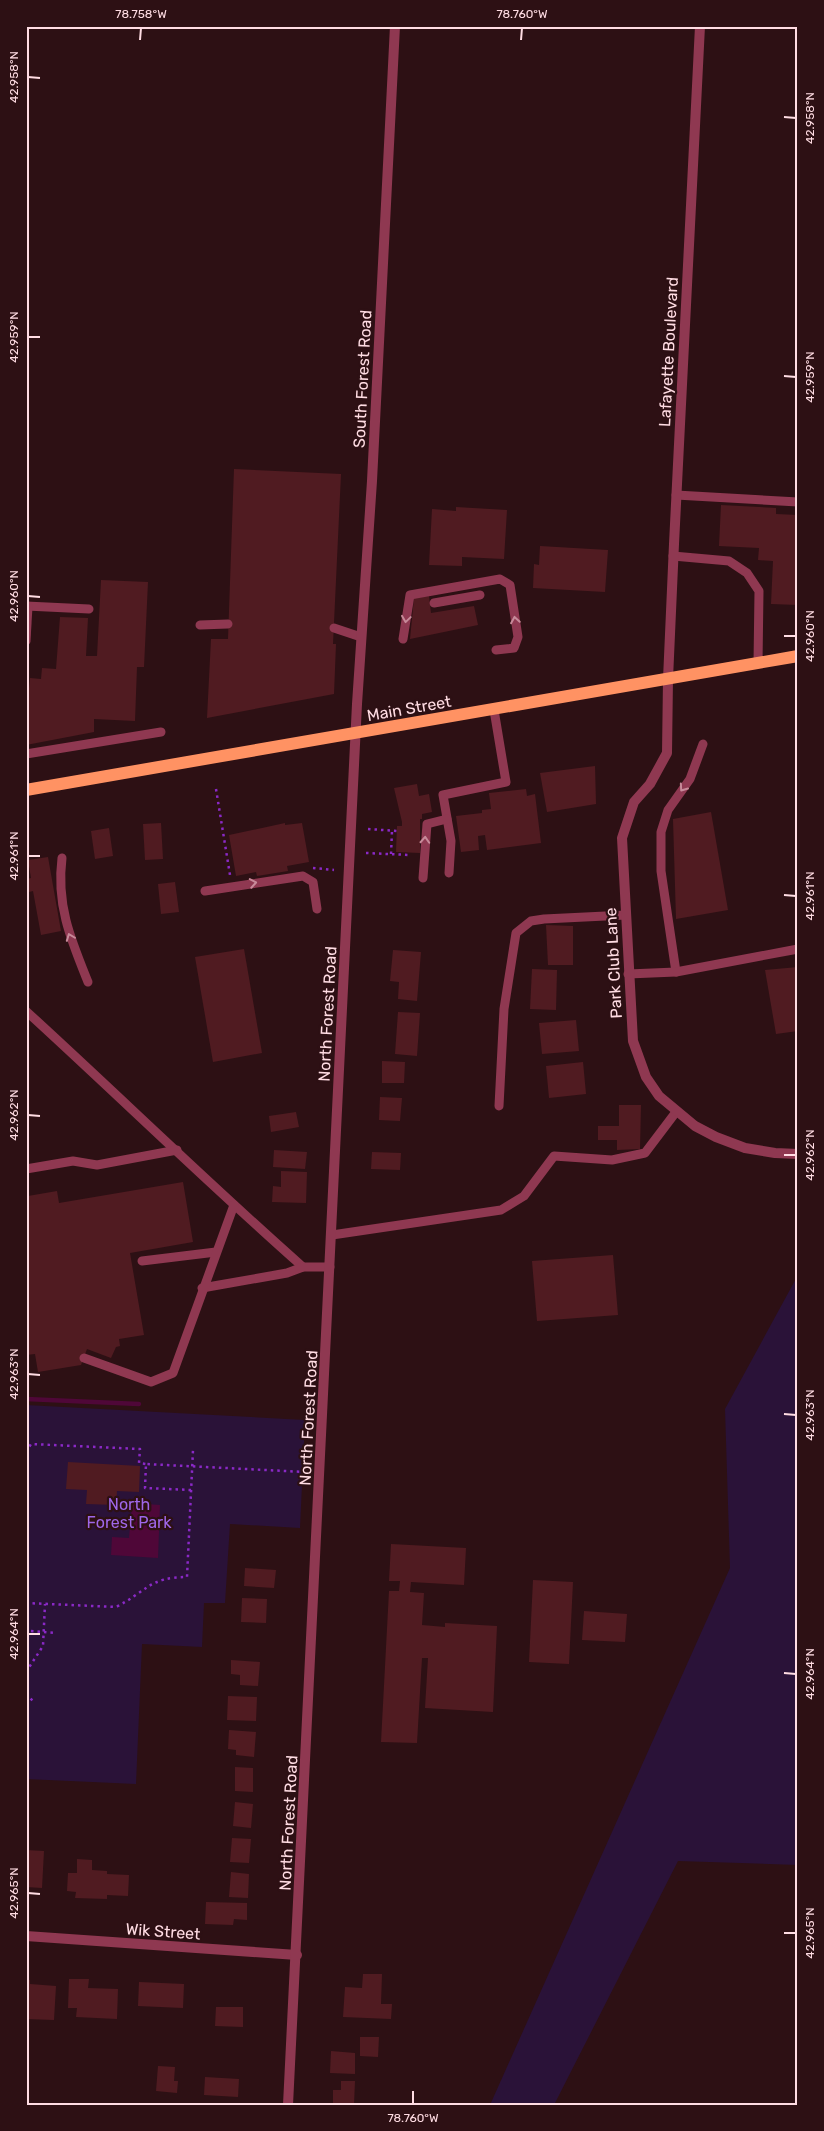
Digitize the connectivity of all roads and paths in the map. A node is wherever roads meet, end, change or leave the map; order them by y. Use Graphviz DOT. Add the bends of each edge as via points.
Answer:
graph roads {
  1 [pos="395,26"];
  2 [pos="700,26"];
  3 [pos="676,495"];
  4 [pos="798,502"];
  5 [pos="673,556"];
  6 [pos="480,595"];
  7 [pos="434,603"];
  8 [pos="27,606"];
  9 [pos="89,610"];
  10 [pos="228,624"];
  11 [pos="200,625"];
  12 [pos="334,628"];
  13 [pos="360,637"];
  14 [pos="403,639"];
  15 [pos="26,640"];
  16 [pos="496,650"];
  17 [pos="798,656"];
  18 [pos="758,663"];
  19 [pos="668,679"];
  20 [pos="494,710"];
  21 [pos="160,732"];
  22 [pos="356,733"];
  23 [pos="703,744"];
  24 [pos="26,754"];
  25 [pos="216,789"];
  26 [pos="26,790"];
  27 [pos="447,819"];
  28 [pos="368,829"];
  29 [pos="392,830"];
  30 [pos="397,830"];
  31 [pos="366,853"];
  32 [pos="391,854"];
  33 [pos="410,855"];
  34 [pos="232,856"];
  35 [pos="227,857"];
  36 [pos="62,858"];
  37 [pos="449,873"];
  38 [pos="423,878"];
  39 [pos="231,882"];
  40 [pos="205,891"];
  41 [pos="317,909"];
  42 [pos="626,915"];
  43 [pos="798,950"];
  44 [pos="676,972"];
  45 [pos="628,974"];
  46 [pos="88,982"];
  47 [pos="26,1011"];
  48 [pos="499,1106"];
  49 [pos="676,1112"];
  50 [pos="178,1150"];
  51 [pos="798,1154"];
  52 [pos="26,1169"];
  53 [pos="234,1205"];
  54 [pos="332,1235"];
  55 [pos="216,1252"];
  56 [pos="142,1261"];
  57 [pos="303,1266"];
  58 [pos="330,1267"];
  59 [pos="202,1288"];
  60 [pos="84,1358"];
  61 [pos="193,1450"];
  62 [pos="26,1452"];
  63 [pos="146,1464"];
  64 [pos="192,1466"];
  65 [pos="305,1472"];
  66 [pos="191,1490"];
  67 [pos="26,1598"];
  68 [pos="28,1603"];
  69 [pos="45,1604"];
  70 [pos="30,1631"];
  71 [pos="43,1632"];
  72 [pos="56,1633"];
  73 [pos="26,1672"];
  74 [pos="26,1694"];
  75 [pos="34,1702"];
  76 [pos="26,1936"];
  77 [pos="297,1955"];
  78 [pos="288,2105"];
  1 -- 13 [label="street, South Forest Road" via="372,481"];
  2 -- 3 [label="street, Lafayette Boulevard"];
  3 -- 4 [label="lane"];
  3 -- 5 [label="street, Lafayette Boulevard"];
  5 -- 18 [label="lane" via="730,561 747,573 759,591"];
  5 -- 19 [label="street, Lafayette Boulevard"];
  6 -- 7 [label="lane"];
  8 -- 9 [label="lane"];
  8 -- 15 [label="lane"];
  10 -- 11 [label="lane"];
  12 -- 13 [label="lane"];
  13 -- 22 [label="street, South Forest Road"];
  16 -- 14 [label="lane, one-way" via="514,648 518,637 510,585 500,579 410,595"];
  17 -- 18 [label="main road, Main Street"];
  18 -- 19 [label="main road, Main Street"];
  19 -- 20 [label="main road, Main Street"];
  19 -- 42 [label="street, Park Club Lane" via="667,753 650,784 634,802 622,838"];
  20 -- 22 [label="main road, Main Street"];
  20 -- 27 [label="lane" via="506,782 444,795"];
  21 -- 24 [label="lane"];
  22 -- 26 [label="main road, Main Street"];
  22 -- 54 [label="street, North Forest Road"];
  23 -- 44 [label="lane, one-way" via="690,779 668,810 661,832 661,871"];
  25 -- 35 [label="path"];
  27 -- 37 [label="lane" via="451,841"];
  38 -- 27 [label="lane, one-way" via="426,824"];
  28 -- 29 [label="path"];
  29 -- 30 [label="path"];
  29 -- 32 [label="path"];
  31 -- 32 [label="path"];
  32 -- 33 [label="path"];
  34 -- 35 [label="path"];
  35 -- 39 [label="path"];
  46 -- 36 [label="lane, one-way" via="66,925 59,881"];
  40 -- 41 [label="lane, one-way" via="304,876 313,882"];
  42 -- 45 [label="street, Park Club Lane"];
  42 -- 48 [label="lane" via="531,921 516,933 504,1009"];
  43 -- 44 [label="lane"];
  44 -- 45 [label="lane"];
  45 -- 49 [label="street, Park Club Lane" via="633,1041 638,1060 659,1096"];
  47 -- 50 [label="lane"];
  49 -- 51 [label="street, Park Club Lane" via="716,1138 745,1148"];
  49 -- 54 [label="lane" via="645,1153 612,1160 554,1156 524,1196 501,1210"];
  50 -- 52 [label="lane" via="97,1165 73,1161"];
  50 -- 53 [label="lane"];
  53 -- 55 [label="lane"];
  53 -- 57 [label="lane"];
  54 -- 58 [label="street, North Forest Road"];
  55 -- 56 [label="lane"];
  55 -- 59 [label="lane"];
  57 -- 58 [label="lane"];
  57 -- 59 [label="lane" via="287,1273"];
  58 -- 77 [label="street, North Forest Road"];
  59 -- 60 [label="lane" via="173,1373 151,1382"];
  61 -- 64 [label="path"];
  62 -- 63 [label="path" via="31,1444 140,1449 139,1463"];
  63 -- 64 [label="path"];
  63 -- 66 [label="path" via="145,1488"];
  64 -- 65 [label="path"];
  64 -- 66 [label="path"];
  66 -- 69 [label="path" via="187,1577 165,1578 150,1584 116,1607"];
  67 -- 68 [label="path"];
  68 -- 69 [label="path"];
  69 -- 71 [label="path"];
  70 -- 71 [label="path"];
  71 -- 72 [label="path"];
  71 -- 73 [label="path" via="41,1650"];
  74 -- 75 [label="path"];
  76 -- 77 [label="street, Wik Street"];
  77 -- 78 [label="street, North Forest Road"];
}
